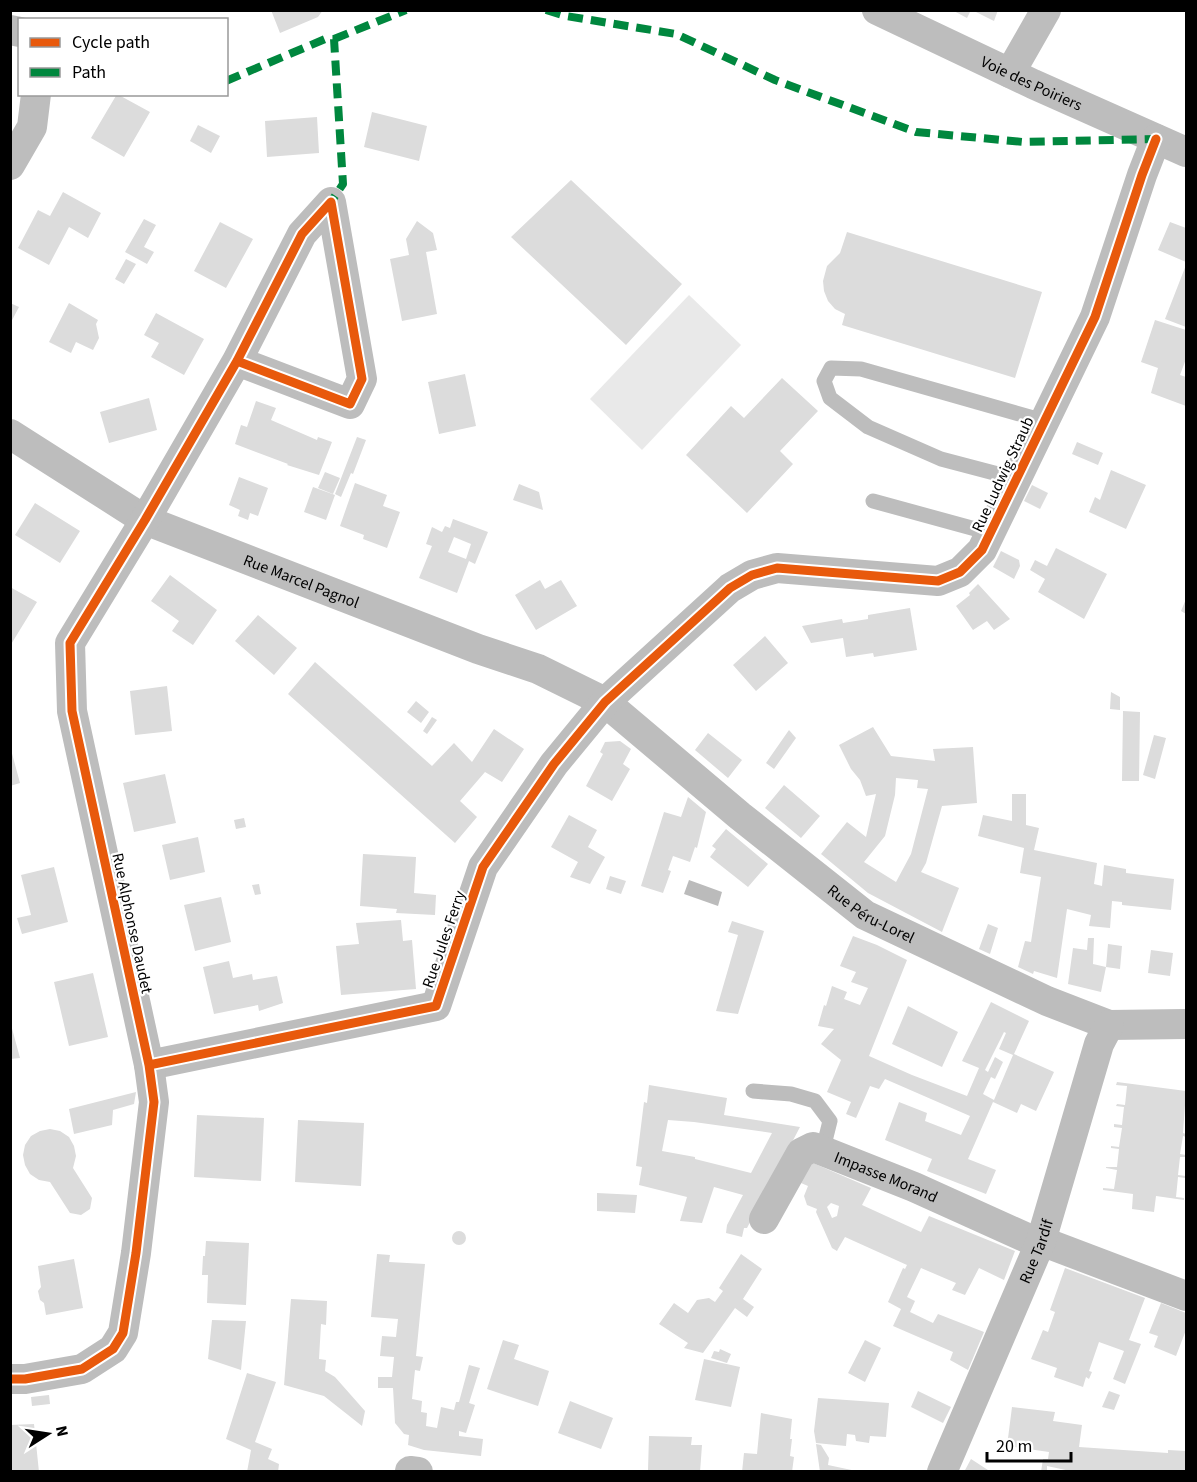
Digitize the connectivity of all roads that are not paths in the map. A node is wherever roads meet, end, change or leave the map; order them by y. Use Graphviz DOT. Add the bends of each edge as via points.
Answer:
graph roads {
  1 [pos="877,10"];
  2 [pos="1046,10"];
  3 [pos="1010,73"];
  4 [pos="36,96"];
  5 [pos="1156,139"];
  6 [pos="1186,152"];
  7 [pos="10,165"];
  8 [pos="237,361"];
  9 [pos="1044,421"];
  10 [pos="10,434"];
  11 [pos="1017,479"];
  12 [pos="873,501"];
  13 [pos="146,520"];
  14 [pos="990,533"];
  15 [pos="605,702"];
  16 [pos="1186,1024"];
  17 [pos="1109,1025"];
  18 [pos="149,1065"];
  19 [pos="753,1091"];
  20 [pos="823,1149"];
  21 [pos="764,1219"];
  22 [pos="1041,1241"];
  23 [pos="1186,1296"];
  24 [pos="10,1379"];
  25 [pos="942,1472"];
  1 -- 3 [label="street, Voie des Poiriers"];
  2 -- 3 [label="street"];
  3 -- 5 [label="street, Voie des Poiriers"];
  4 -- 7 [label="street" via="32,127"];
  5 -- 6 [label="street, Voie des Poiriers"];
  5 -- 9 [label="street, Rue Ludwig Straub" via="1095,317"];
  8 -- 8 [label="street, Rue Alphonse Daudet" via="302,234 332,202 362,379 350,404"];
  8 -- 13 [label="street, Rue Alphonse Daudet"];
  9 -- 11 [label="street, Rue Ludwig Straub"];
  9 -- 11 [label="lane" via="861,369 831,368 824,381 831,398 868,427 942,459"];
  10 -- 13 [label="street, Rue Marcel Pagnol"];
  11 -- 14 [label="street, Rue Ludwig Straub"];
  12 -- 14 [label="lane"];
  13 -- 15 [label="street, Rue Marcel Pagnol" via="538,669"];
  13 -- 18 [label="street, Rue Alphonse Daudet" via="70,643 72,711"];
  14 -- 15 [label="street, Rue Ludwig Straub" via="982,550 960,572 938,581 777,568 752,575 696,617"];
  15 -- 17 [label="street, Rue Péru-Lorel" via="865,915 1047,1001"];
  15 -- 18 [label="street, Rue Jules Ferry" via="554,764 483,867 436,1006"];
  16 -- 17 [label="street, Rue Péru-Lorel"];
  17 -- 22 [label="street, Rue Tardif"];
  18 -- 24 [label="street, Rue Alphonse Daudet" via="154,1102 123,1333 113,1349 82,1370"];
  19 -- 20 [label="lane" via="791,1094 815,1101 830,1121"];
  20 -- 21 [label="street, Impasse Morand" via="813,1147 801,1153"];
  20 -- 22 [label="street, Impasse Morand"];
  22 -- 23 [label="street, Impasse Morand"];
  22 -- 25 [label="street, Rue Tardif"];
}
